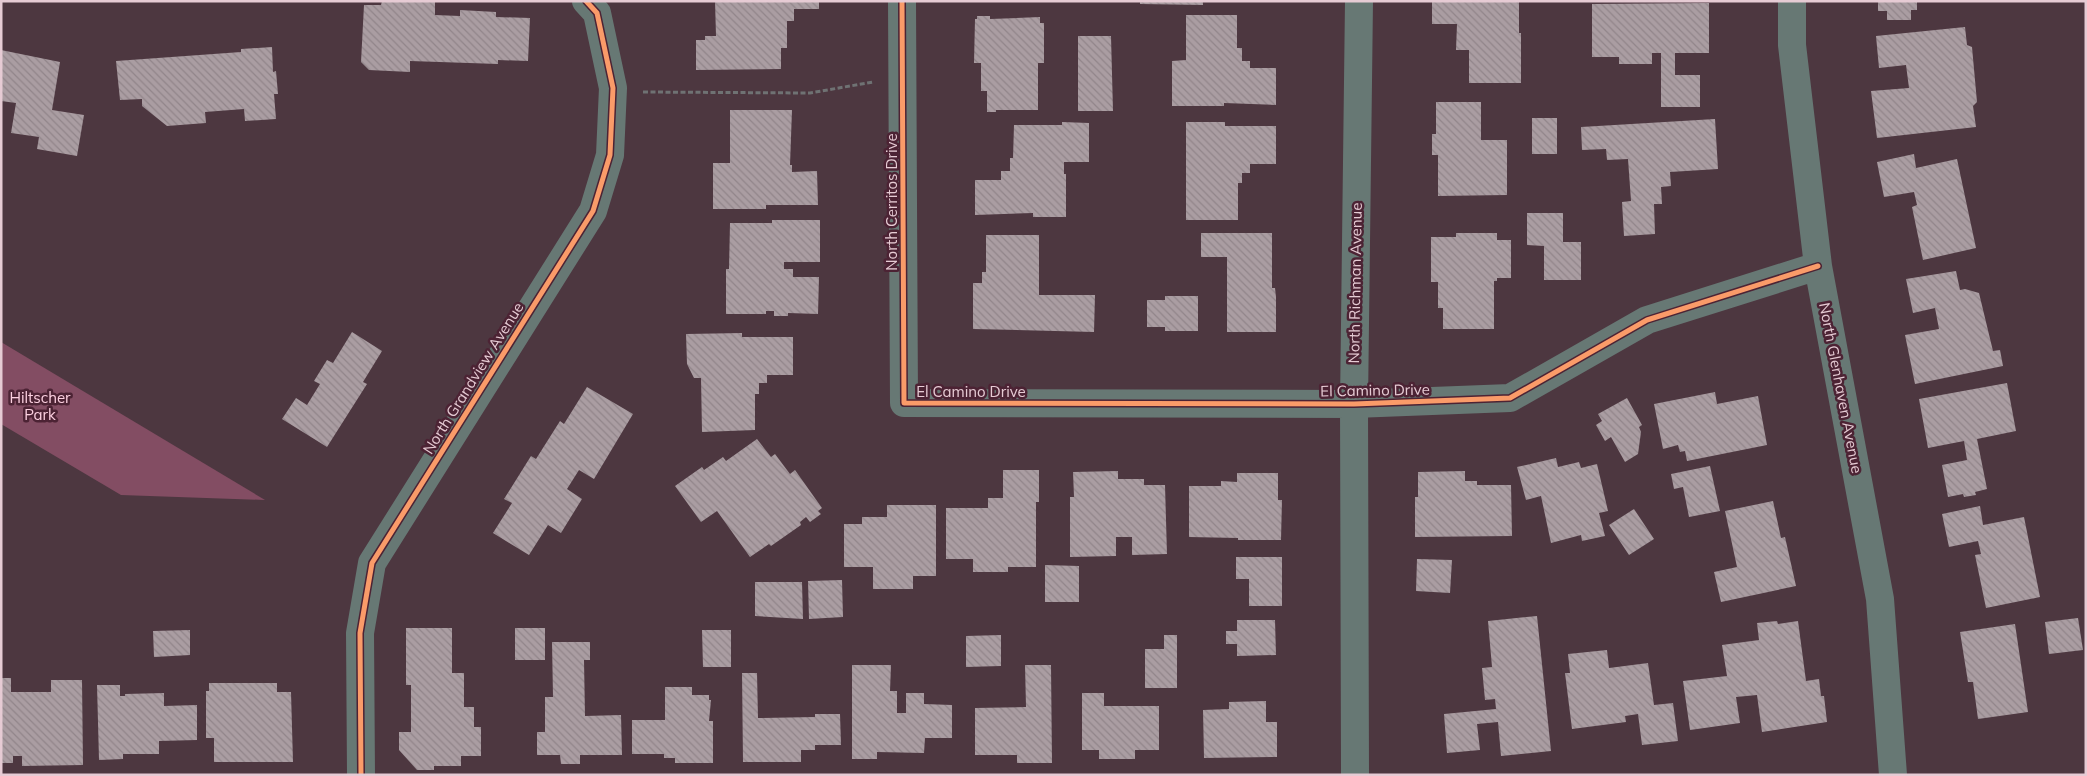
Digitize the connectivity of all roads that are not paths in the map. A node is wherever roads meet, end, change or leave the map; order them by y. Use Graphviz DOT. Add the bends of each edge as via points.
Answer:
graph roads {
  1 [pos="586,1"];
  2 [pos="902,1"];
  3 [pos="1359,1"];
  4 [pos="1792,1"];
  5 [pos="1818,266"];
  6 [pos="904,403"];
  7 [pos="1354,404"];
  8 [pos="361,775"];
  9 [pos="1355,775"];
  10 [pos="1893,775"];
  1 -- 8 [label="street, North Grandview Avenue" via="597,13 613,88 610,155 593,211 372,563 360,633"];
  2 -- 6 [label="street, North Cerritos Drive"];
  3 -- 7 [label="street, North Richman Avenue"];
  4 -- 5 [label="street, North Glenhaven Avenue" via="1792,45"];
  5 -- 7 [label="street, El Camino Drive" via="1647,320 1510,398"];
  5 -- 10 [label="street, North Glenhaven Avenue" via="1880,599"];
  6 -- 7 [label="street, El Camino Drive"];
  7 -- 9 [label="street, North Richman Avenue"];
}
